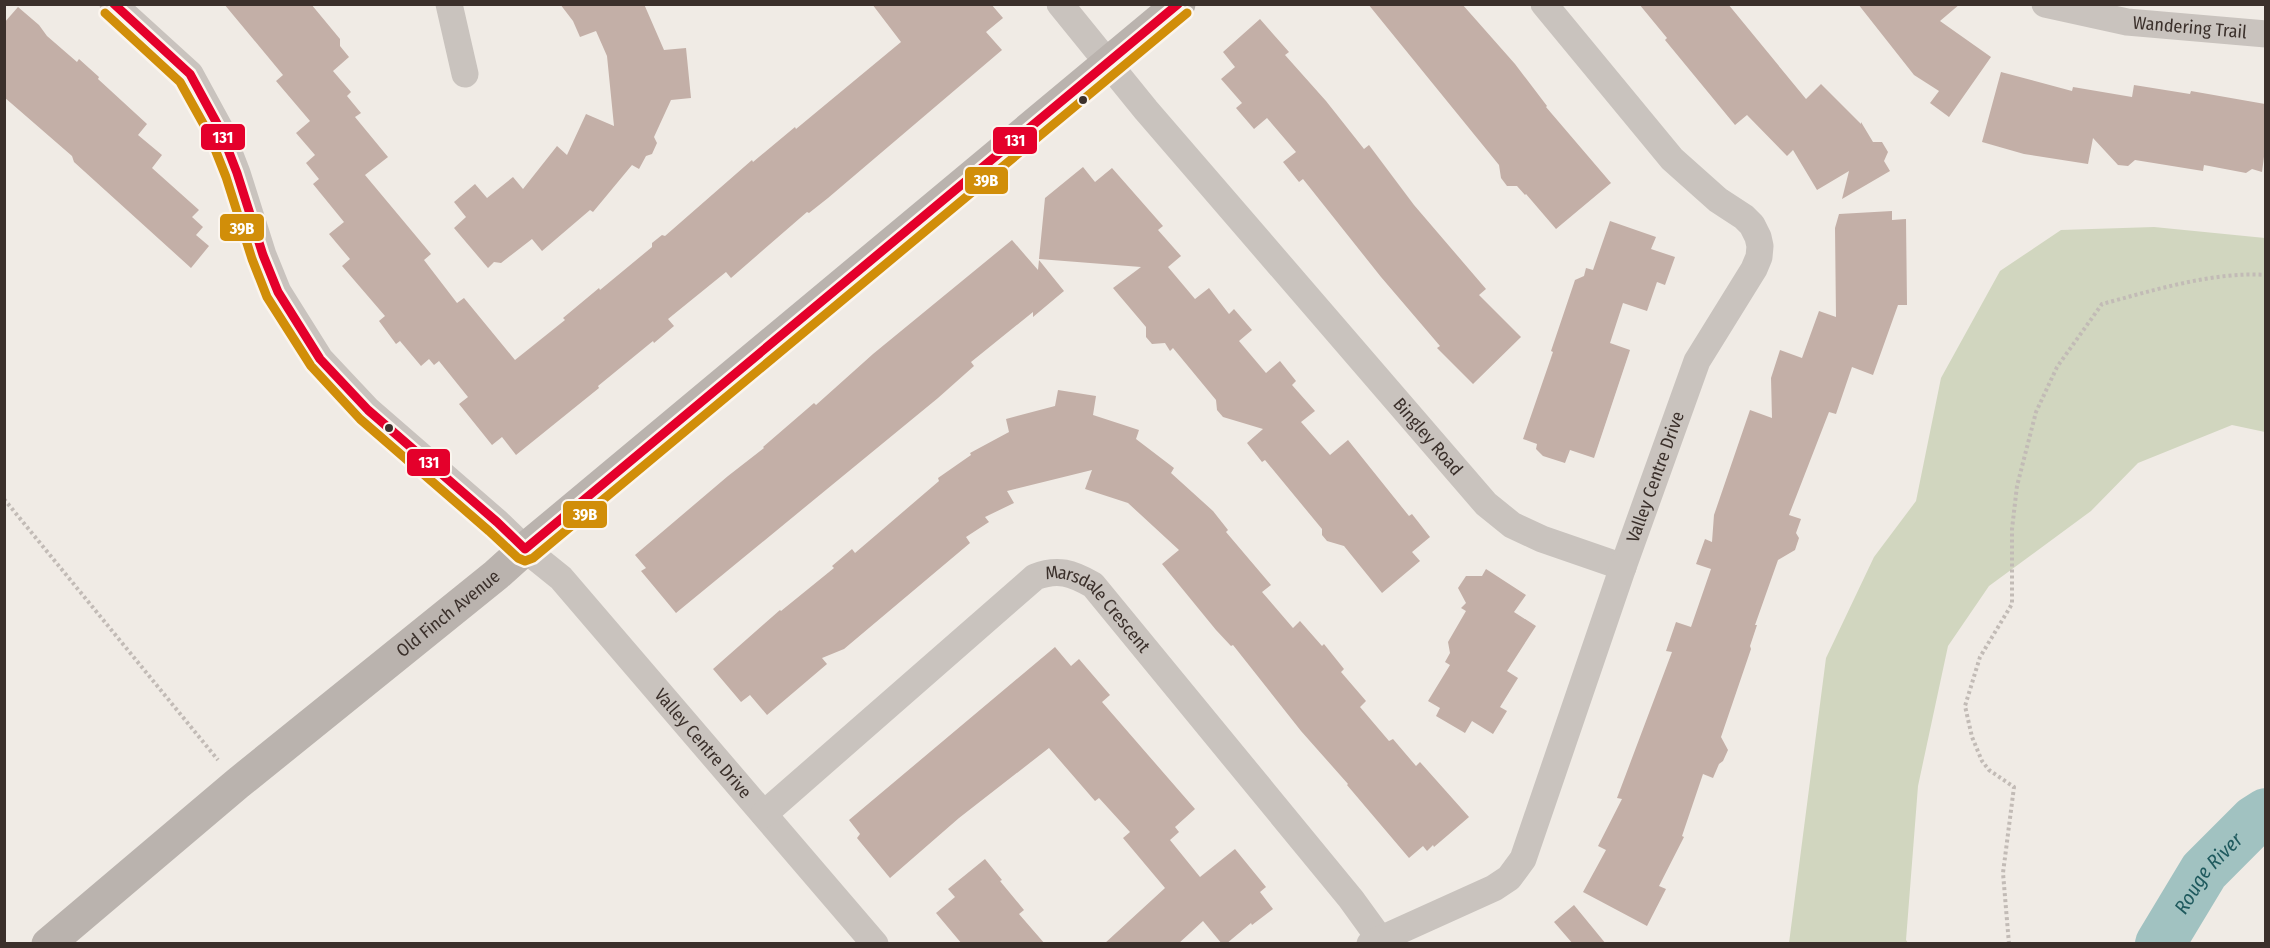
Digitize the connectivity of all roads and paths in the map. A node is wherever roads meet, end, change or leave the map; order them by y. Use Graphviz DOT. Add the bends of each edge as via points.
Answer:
graph roads {
  1 [pos="113,4"];
  2 [pos="449,4"];
  3 [pos="1060,4"];
  4 [pos="1179,4"];
  5 [pos="1544,4"];
  6 [pos="2045,4"];
  7 [pos="2265,34"];
  8 [pos="1108,63"];
  9 [pos="465,74"];
  10 [pos="2265,275"];
  11 [pos="4,500"];
  12 [pos="525,549"];
  13 [pos="1623,567"];
  14 [pos="237,784"];
  15 [pos="764,814"];
  16 [pos="1375,941"];
  17 [pos="48,944"];
  18 [pos="875,944"];
  19 [pos="2009,944"];
  1 -- 12 [label="street, Valley Centre Drive" via="190,74 220,129 278,292 320,359 368,410"];
  2 -- 9 [label="street"];
  3 -- 8 [label="street, Bingley Road"];
  4 -- 8 [label="street, Old Finch Avenue"];
  5 -- 13 [label="street, Valley Centre Drive" via="1672,159 1752,225 1760,246 1755,270 1697,361"];
  6 -- 7 [label="street, Wandering Trail" via="2127,22"];
  8 -- 12 [label="street, Old Finch Avenue"];
  8 -- 13 [label="street, Bingley Road" via="1486,504 1512,525 1542,540"];
  10 -- 19 [label="path" via="2184,283 2102,304 2057,367 2036,412 2017,486 2012,529 2013,604 1980,657 1965,706 1982,761 2014,787 2002,873"];
  11 -- 14 [label="path"];
  12 -- 14 [label="street, Old Finch Avenue"];
  12 -- 15 [label="street, Valley Centre Drive" via="570,587"];
  13 -- 16 [label="street, Valley Centre Drive" via="1523,859 1509,878 1494,888"];
  14 -- 17 [label="street, Old Finch Avenue"];
  15 -- 16 [label="street, Marsdale Crescent" via="1035,577 1066,572 1093,585 1351,899"];
  15 -- 18 [label="street, Valley Centre Drive"];
}
